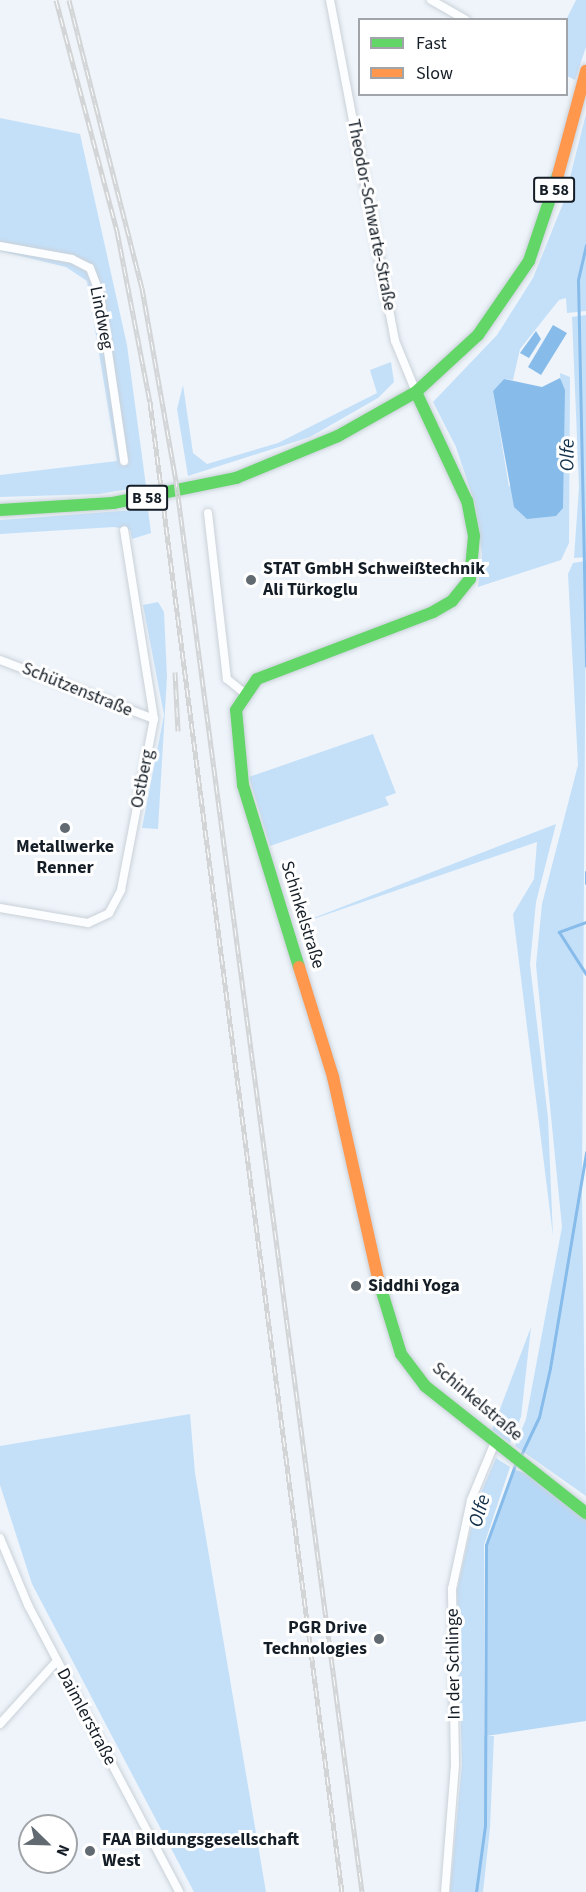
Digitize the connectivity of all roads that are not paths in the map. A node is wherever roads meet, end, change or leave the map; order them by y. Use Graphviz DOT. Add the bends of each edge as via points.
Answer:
graph roads {
  1 [pos="330,0"];
  2 [pos="431,0"];
  3 [pos="462,18"];
  4 [pos="586,70"];
  5 [pos="0,246"];
  6 [pos="416,392"];
  7 [pos="124,460"];
  8 [pos="0,510"];
  9 [pos="208,513"];
  10 [pos="124,530"];
  11 [pos="0,660"];
  12 [pos="244,693"];
  13 [pos="154,719"];
  14 [pos="0,908"];
  15 [pos="495,1442"];
  16 [pos="586,1513"];
  17 [pos="0,1538"];
  18 [pos="57,1661"];
  19 [pos="0,1725"];
  20 [pos="179,1892"];
  21 [pos="445,1892"];
  1 -- 6 [label="street, Theodor-Schwarte-Straße" via="395,341"];
  2 -- 3 [label="street"];
  4 -- 6 [label="street, B 58" via="551,202 529,261 478,335"];
  5 -- 7 [label="street, Lindweg" via="90,268 99,291"];
  6 -- 8 [label="street, B 58" via="338,436 236,478 113,503"];
  6 -- 12 [label="street" via="467,501 474,536 470,579 452,601 433,612 277,667"];
  9 -- 12 [label="street" via="227,679"];
  10 -- 13 [label="street, Ostberg"];
  11 -- 13 [label="street, Schützenstraße"];
  12 -- 15 [label="street, Schinkelstraße" via="235,727 243,785 333,1077 389,1326 425,1386"];
  13 -- 14 [label="street, Ostberg" via="121,890 110,913 88,923"];
  15 -- 16 [label="street, Schinkelstraße"];
  15 -- 21 [label="street, In der Schlinge" via="471,1500 452,1589 455,1764"];
  17 -- 18 [label="street, Daimlerstraße"];
  18 -- 19 [label="street"];
  18 -- 20 [label="street, Daimlerstraße"];
}
